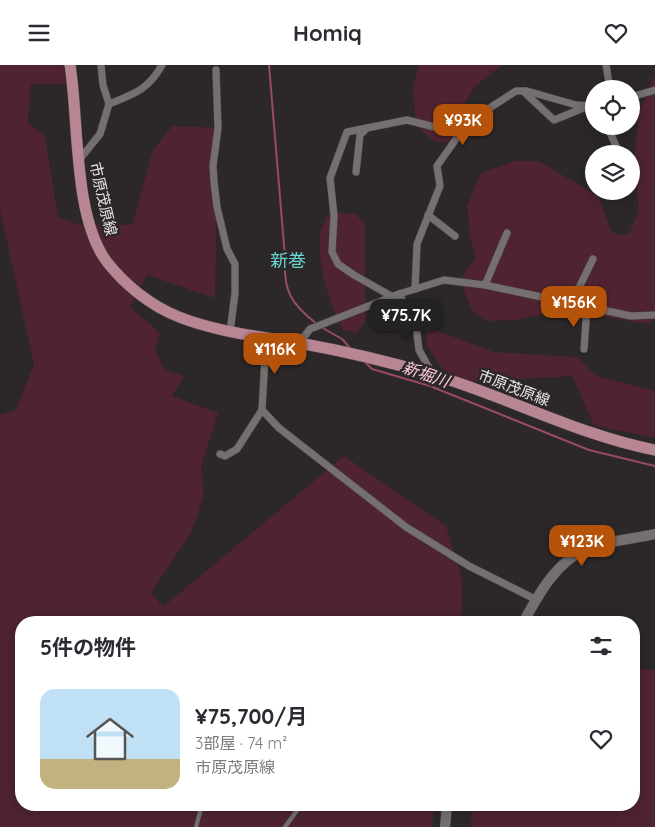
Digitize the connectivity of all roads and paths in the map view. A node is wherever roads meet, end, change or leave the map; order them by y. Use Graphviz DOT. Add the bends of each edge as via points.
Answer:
graph roads {
  1 [pos="70,65"];
  2 [pos="101,65"];
  3 [pos="162,65"];
  4 [pos="606,65"];
  5 [pos="216,70"];
  6 [pos="608,80"];
  7 [pos="655,90"];
  8 [pos="523,91"];
  9 [pos="640,94"];
  10 [pos="109,104"];
  11 [pos="585,105"];
  12 [pos="585,108"];
  13 [pos="367,129"];
  14 [pos="458,133"];
  15 [pos="79,160"];
  16 [pos="356,172"];
  17 [pos="428,215"];
  18 [pos="507,233"];
  19 [pos="455,236"];
  20 [pos="593,259"];
  21 [pos="484,285"];
  22 [pos="415,289"];
  23 [pos="396,295"];
  24 [pos="571,304"];
  25 [pos="587,307"];
  26 [pos="655,315"];
  27 [pos="230,332"];
  28 [pos="266,339"];
  29 [pos="299,343"];
  30 [pos="584,349"];
  31 [pos="433,375"];
  32 [pos="262,410"];
  33 [pos="655,450"];
  34 [pos="220,454"];
  35 [pos="655,534"];
  36 [pos="535,599"];
  37 [pos="527,616"];
  38 [pos="200,811"];
  39 [pos="297,811"];
  40 [pos="446,811"];
  41 [pos="196,827"];
  42 [pos="285,827"];
  43 [pos="445,827"];
  1 -- 15 [label="main road, 市原茂原線"];
  2 -- 10 [label="street"];
  3 -- 10 [label="street" via="141,92"];
  4 -- 6 [label="street"];
  5 -- 27 [label="street" via="218,128 214,183 227,249 235,264"];
  7 -- 9 [label="street"];
  8 -- 11 [label="street"];
  8 -- 12 [label="street" via="554,120"];
  8 -- 14 [label="street" via="505,97 468,122"];
  10 -- 15 [label="street" via="100,134"];
  13 -- 14 [label="street" via="407,120"];
  13 -- 16 [label="street" via="360,135"];
  13 -- 23 [label="street" via="347,132 335,158 330,178 334,215 332,252 338,264 354,275"];
  14 -- 17 [label="street" via="437,166 440,186"];
  15 -- 27 [label="main road, 市原茂原線" via="92,230 106,260 119,276 130,287 177,316"];
  17 -- 19 [label="street"];
  17 -- 22 [label="street" via="417,244"];
  18 -- 21 [label="street"];
  20 -- 24 [label="street"];
  21 -- 22 [label="street" via="444,280"];
  21 -- 24 [label="street"];
  22 -- 23 [label="street"];
  23 -- 29 [label="street" via="310,329"];
  23 -- 31 [label="street" via="416,325 418,350"];
  24 -- 25 [label="street"];
  25 -- 26 [label="street" via="631,316"];
  25 -- 30 [label="street"];
  27 -- 28 [label="main road, 市原茂原線"];
  28 -- 29 [label="main road, 市原茂原線"];
  28 -- 32 [label="street"];
  29 -- 31 [label="main road, 市原茂原線"];
  31 -- 33 [label="main road, 市原茂原線" via="604,437"];
  32 -- 34 [label="street" via="237,449 225,456"];
  32 -- 36 [label="street" via="279,428 399,522 469,566"];
  35 -- 36 [label="street" via="585,550 561,567"];
  36 -- 37 [label="street"];
  38 -- 41 [label="lane"];
  39 -- 42 [label="lane"];
  40 -- 43 [label="street"];
}
